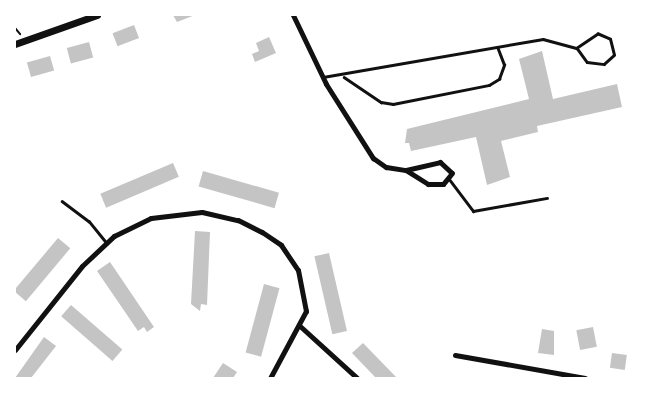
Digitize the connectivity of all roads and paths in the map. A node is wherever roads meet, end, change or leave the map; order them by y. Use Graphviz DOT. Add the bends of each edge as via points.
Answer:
graph roads {
  1 [pos="97,15"];
  2 [pos="293,15"];
  3 [pos="78,18"];
  4 [pos="15,44"];
  5 [pos="577,48"];
  6 [pos="498,49"];
  7 [pos="343,76"];
  8 [pos="322,77"];
  9 [pos="406,170"];
  10 [pos="450,180"];
  11 [pos="547,198"];
  12 [pos="62,201"];
  13 [pos="106,242"];
  14 [pos="301,327"];
  15 [pos="15,350"];
  16 [pos="455,355"];
  17 [pos="270,378"];
  18 [pos="357,378"];
  19 [pos="585,378"];
  1 -- 3 [label="street"];
  2 -- 8 [label="street"];
  3 -- 4 [label="street"];
  5 -- 5 [label="lane" via="587,62 604,64 614,55 610,39 598,34"];
  5 -- 6 [label="lane" via="543,39"];
  6 -- 7 [label="lane"];
  6 -- 7 [label="lane" via="504,65 499,79 489,85 393,104 381,102"];
  7 -- 8 [label="lane"];
  8 -- 9 [label="street" via="373,158 386,167"];
  9 -- 10 [label="street" via="428,184"];
  9 -- 10 [label="street" via="440,162 451,170"];
  10 -- 11 [label="lane" via="473,211"];
  12 -- 13 [label="lane" via="89,221"];
  13 -- 14 [label="street" via="133,225 170,213 202,212 238,220 281,245 294,262 306,301"];
  13 -- 15 [label="street"];
  14 -- 17 [label="street"];
  14 -- 18 [label="street"];
  16 -- 19 [label="street"];
}
